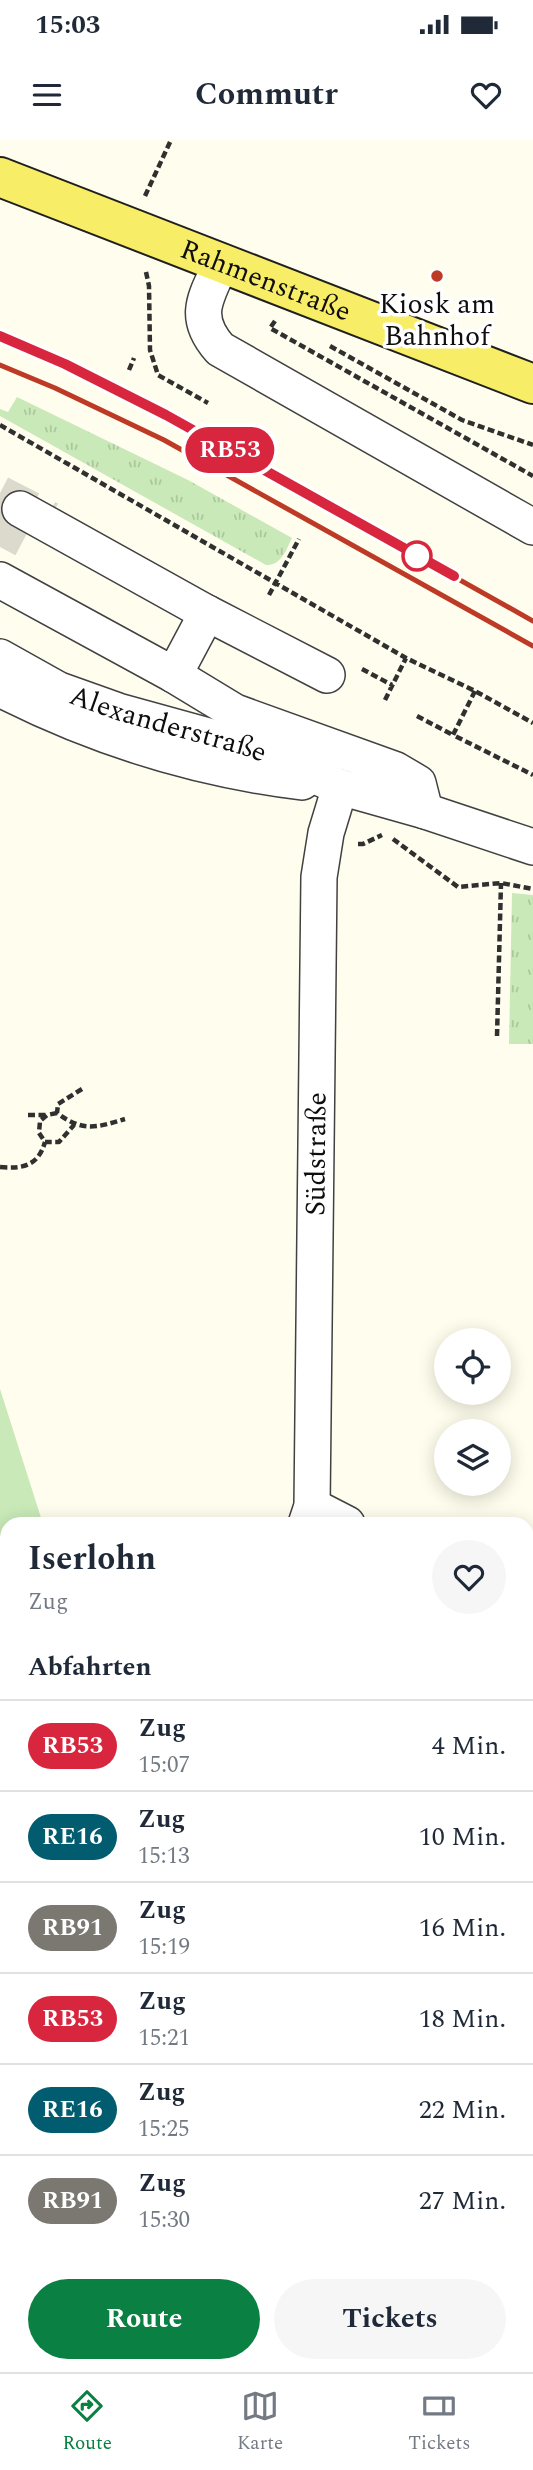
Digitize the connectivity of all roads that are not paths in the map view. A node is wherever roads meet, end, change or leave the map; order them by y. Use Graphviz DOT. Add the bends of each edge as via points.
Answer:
graph roads {
  1 [pos="0,177"];
  2 [pos="222,262"];
  3 [pos="533,384"];
  4 [pos="20,509"];
  5 [pos="533,527"];
  6 [pos="0,580"];
  7 [pos="207,613"];
  8 [pos="0,657"];
  9 [pos="174,675"];
  10 [pos="327,675"];
  11 [pos="0,690"];
  12 [pos="340,787"];
  13 [pos="425,811"];
  14 [pos="533,847"];
  15 [pos="309,1515"];
  1 -- 2 [label="main road, Rahmenstraße"];
  2 -- 3 [label="main road, Rahmenstraße"];
  2 -- 5 [label="street" via="204,302 206,334 220,349"];
  4 -- 7 [label="street"];
  6 -- 9 [label="street"];
  7 -- 9 [label="street"];
  7 -- 10 [label="street"];
  8 -- 12 [label="street, Alexanderstraße" via="59,690 252,748"];
  9 -- 13 [label="street" via="234,712 396,770 418,783"];
  11 -- 12 [label="street, Alexanderstraße" via="110,738 245,775"];
  12 -- 13 [label="street, Alexanderstraße"];
  12 -- 15 [label="street, Südstraße" via="319,877"];
  13 -- 14 [label="street, Alexanderstraße"];
}
